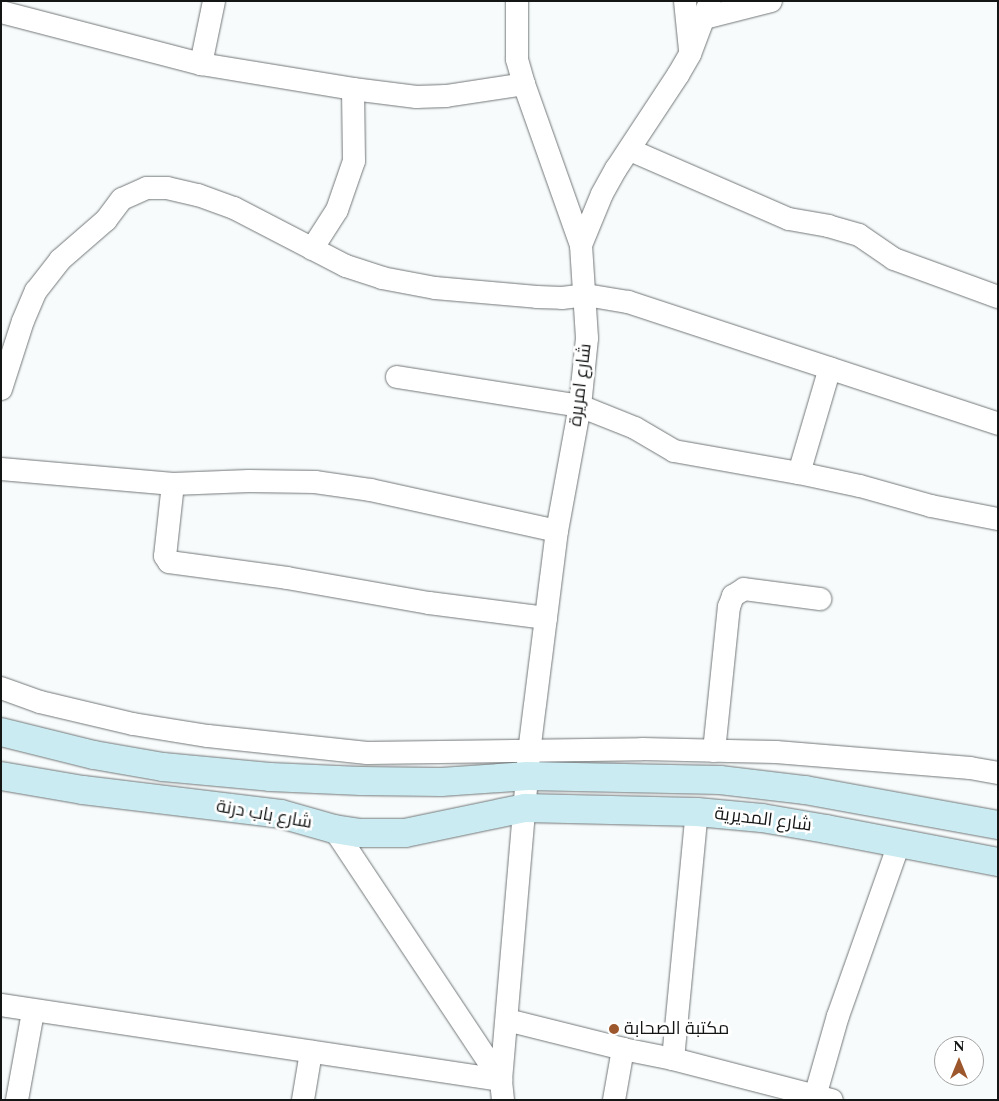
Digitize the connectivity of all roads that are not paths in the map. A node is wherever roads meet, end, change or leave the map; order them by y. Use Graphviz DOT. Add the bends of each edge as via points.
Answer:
graph roads {
  1 [pos="214,1"];
  2 [pos="517,1"];
  3 [pos="685,1"];
  4 [pos="771,1"];
  5 [pos="707,9"];
  6 [pos="1,12"];
  7 [pos="690,54"];
  8 [pos="201,64"];
  9 [pos="524,84"];
  10 [pos="353,89"];
  11 [pos="630,150"];
  12 [pos="581,245"];
  13 [pos="312,249"];
  14 [pos="586,295"];
  15 [pos="998,297"];
  16 [pos="830,368"];
  17 [pos="397,377"];
  18 [pos="1,389"];
  19 [pos="580,406"];
  20 [pos="998,424"];
  21 [pos="1,469"];
  22 [pos="799,473"];
  23 [pos="173,484"];
  24 [pos="998,519"];
  25 [pos="557,532"];
  26 [pos="820,599"];
  27 [pos="546,618"];
  28 [pos="1,688"];
  29 [pos="1,732"];
  30 [pos="714,750"];
  31 [pos="529,764"];
  32 [pos="998,773"];
  33 [pos="1,776"];
  34 [pos="526,808"];
  35 [pos="697,812"];
  36 [pos="998,825"];
  37 [pos="334,829"];
  38 [pos="899,844"];
  39 [pos="998,862"];
  40 [pos="1,1005"];
  41 [pos="33,1012"];
  42 [pos="507,1020"];
  43 [pos="623,1049"];
  44 [pos="311,1052"];
  45 [pos="673,1059"];
  46 [pos="502,1090"];
  47 [pos="820,1098"];
  48 [pos="17,1100"];
  49 [pos="303,1100"];
  50 [pos="614,1100"];
  1 -- 8 [label="street"];
  2 -- 9 [label="street, شارع امريرة" via="517,59"];
  3 -- 7 [label="street"];
  4 -- 5 [label="street"];
  5 -- 7 [label="street"];
  6 -- 8 [label="street"];
  7 -- 11 [label="street"];
  8 -- 10 [label="street"];
  9 -- 10 [label="street" via="446,96 416,97"];
  9 -- 12 [label="street, شارع امريرة"];
  10 -- 13 [label="street" via="354,161 337,210"];
  11 -- 12 [label="street" via="602,194"];
  11 -- 15 [label="street" via="789,219 859,235 894,259"];
  12 -- 14 [label="street, شارع امريرة"];
  13 -- 14 [label="street" via="346,266 382,278 435,288 538,297"];
  13 -- 18 [label="street" via="234,208 198,195 167,188 147,188 122,199 106,220 60,260 36,291"];
  14 -- 16 [label="street" via="628,302"];
  14 -- 19 [label="street, شارع امريرة" via="587,338"];
  16 -- 20 [label="street"];
  16 -- 22 [label="street"];
  17 -- 19 [label="street"];
  19 -- 22 [label="street" via="635,428 674,451"];
  19 -- 25 [label="street, شارع امريرة"];
  21 -- 23 [label="street"];
  22 -- 24 [label="street"];
  23 -- 25 [label="street" via="249,481 324,484 371,490"];
  23 -- 27 [label="street" via="164,556 169,562"];
  25 -- 27 [label="street, شارع امريرة"];
  26 -- 30 [label="street" via="744,589 733,596 729,607"];
  27 -- 31 [label="street, شارع امريرة"];
  28 -- 31 [label="street" via="96,716 208,736 367,753"];
  29 -- 31 [label="main road, شارع باب درنة" via="94,755 163,767 270,776 441,782"];
  30 -- 31 [label="street" via="642,749"];
  30 -- 32 [label="street" via="856,758"];
  31 -- 34 [label="street, شارع امريرة"];
  31 -- 36 [label="main road, شارع المديرية" via="805,790"];
  33 -- 37 [label="main road, شارع باب درنة" via="83,790 282,814"];
  34 -- 35 [label="main road, شارع المديرية"];
  34 -- 37 [label="main road, شارع باب درنة" via="405,833 381,835"];
  34 -- 42 [label="street, شارع امريرة"];
  35 -- 38 [label="main road, شارع المديرية" via="826,828"];
  35 -- 45 [label="street"];
  37 -- 46 [label="street"];
  38 -- 39 [label="main road, شارع المديرية"];
  38 -- 47 [label="street" via="838,1016"];
  40 -- 41 [label="street"];
  41 -- 44 [label="street"];
  41 -- 48 [label="street"];
  42 -- 43 [label="street"];
  42 -- 46 [label="street, شارع امريرة"];
  43 -- 45 [label="street"];
  43 -- 50 [label="street"];
  44 -- 46 [label="street"];
  44 -- 49 [label="street"];
  45 -- 47 [label="street"];
}
